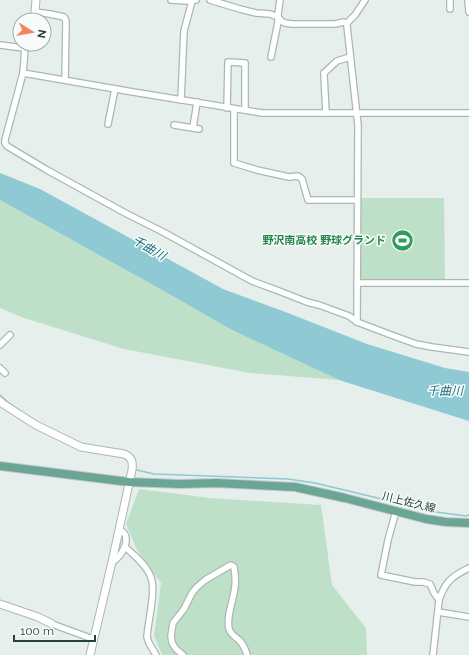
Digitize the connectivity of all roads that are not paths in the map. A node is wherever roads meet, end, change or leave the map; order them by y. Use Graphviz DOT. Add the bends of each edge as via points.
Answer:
graph roads {
  1 [pos="36,0"];
  2 [pos="171,0"];
  3 [pos="194,0"];
  4 [pos="210,0"];
  5 [pos="280,0"];
  6 [pos="366,0"];
  7 [pos="450,0"];
  8 [pos="468,0"];
  9 [pos="450,9"];
  10 [pos="35,12"];
  11 [pos="469,12"];
  12 [pos="52,14"];
  13 [pos="278,18"];
  14 [pos="347,22"];
  15 [pos="0,45"];
  16 [pos="12,45"];
  17 [pos="25,52"];
  18 [pos="271,57"];
  19 [pos="350,57"];
  20 [pos="23,73"];
  21 [pos="65,80"];
  22 [pos="115,89"];
  23 [pos="180,100"];
  24 [pos="197,102"];
  25 [pos="227,108"];
  26 [pos="234,109"];
  27 [pos="245,110"];
  28 [pos="326,113"];
  29 [pos="357,113"];
  30 [pos="469,113"];
  31 [pos="108,124"];
  32 [pos="174,125"];
  33 [pos="358,200"];
  34 [pos="357,283"];
  35 [pos="469,283"];
  36 [pos="357,322"];
  37 [pos="10,335"];
  38 [pos="0,345"];
  39 [pos="469,352"];
  40 [pos="0,368"];
  41 [pos="5,373"];
  42 [pos="0,401"];
  43 [pos="0,466"];
  44 [pos="129,482"];
  45 [pos="396,511"];
  46 [pos="469,523"];
  47 [pos="119,530"];
  48 [pos="125,547"];
  49 [pos="112,562"];
  50 [pos="469,568"];
  51 [pos="439,600"];
  52 [pos="0,604"];
  53 [pos="438,612"];
  54 [pos="469,616"];
  55 [pos="52,624"];
  56 [pos="93,639"];
  57 [pos="90,655"];
  58 [pos="156,655"];
  59 [pos="183,655"];
  60 [pos="247,655"];
  61 [pos="433,655"];
  1 -- 10 [label="street"];
  2 -- 3 [label="street"];
  3 -- 23 [label="street" via="184,31"];
  4 -- 13 [label="street"];
  5 -- 13 [label="street"];
  6 -- 14 [label="street"];
  7 -- 9 [label="street"];
  8 -- 11 [label="street"];
  12 -- 21 [label="street" via="64,17 66,21"];
  13 -- 14 [label="street" via="292,24"];
  13 -- 18 [label="street"];
  14 -- 19 [label="street"];
  15 -- 16 [label="street"];
  17 -- 20 [label="street"];
  19 -- 28 [label="street" via="337,61 324,73"];
  19 -- 29 [label="street"];
  20 -- 21 [label="street"];
  20 -- 36 [label="street" via="5,140 7,146 252,281 349,316"];
  21 -- 22 [label="street"];
  22 -- 23 [label="street"];
  22 -- 31 [label="street"];
  23 -- 24 [label="street"];
  24 -- 25 [label="street"];
  24 -- 32 [label="street" via="196,129"];
  25 -- 26 [label="street"];
  25 -- 27 [label="street" via="228,62 245,63"];
  26 -- 27 [label="street"];
  26 -- 33 [label="street" via="234,163 289,177 298,176 302,179 308,200"];
  27 -- 28 [label="street" via="262,113"];
  28 -- 29 [label="street"];
  29 -- 30 [label="street"];
  29 -- 33 [label="street"];
  33 -- 34 [label="street"];
  34 -- 35 [label="street"];
  34 -- 36 [label="street"];
  36 -- 39 [label="street" via="416,344"];
  37 -- 38 [label="street"];
  40 -- 41 [label="street"];
  42 -- 44 [label="street" via="36,425 81,447 129,456 132,466"];
  43 -- 44 [label="main road, 川上佐久線"];
  44 -- 45 [label="main road, 川上佐久線" via="295,487"];
  44 -- 47 [label="street"];
  45 -- 46 [label="main road, 川上佐久線" via="426,519"];
  45 -- 51 [label="street" via="381,575 430,584"];
  47 -- 48 [label="street" via="124,534"];
  47 -- 49 [label="street"];
  48 -- 49 [label="street" via="119,557"];
  48 -- 58 [label="street" via="145,566 152,580 153,592 147,637"];
  49 -- 56 [label="street"];
  50 -- 51 [label="street" via="453,576"];
  51 -- 53 [label="street"];
  52 -- 55 [label="street"];
  53 -- 54 [label="street"];
  53 -- 61 [label="street"];
  55 -- 56 [label="street"];
  56 -- 57 [label="street"];
  59 -- 60 [label="street" via="172,643 173,623 196,588 204,580 231,565 235,572 235,587 229,628"];
}
